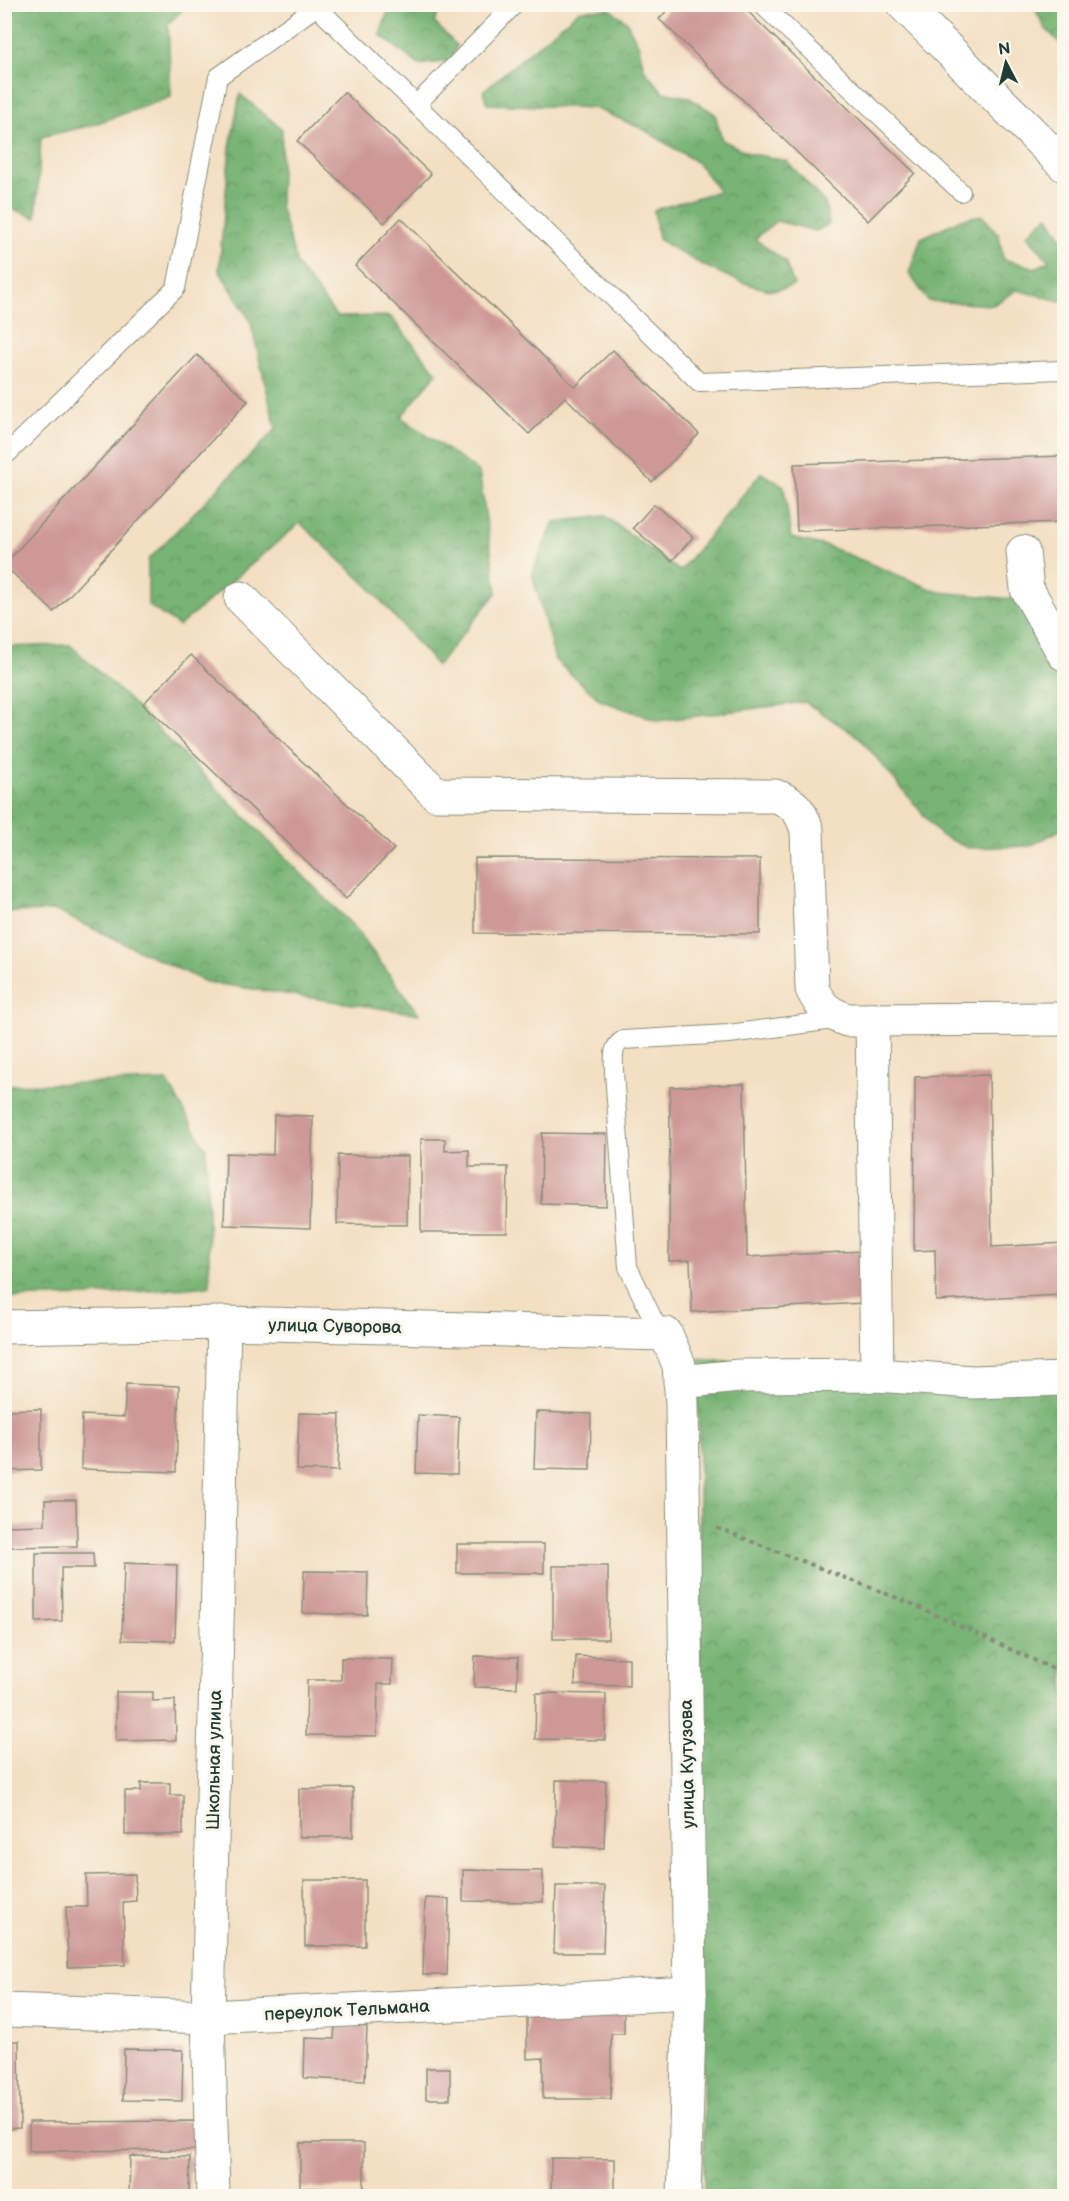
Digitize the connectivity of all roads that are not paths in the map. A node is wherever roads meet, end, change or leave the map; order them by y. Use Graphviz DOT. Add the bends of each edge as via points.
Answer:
graph roads {
  1 [pos="515,4"];
  2 [pos="761,4"];
  3 [pos="903,4"];
  4 [pos="318,6"];
  5 [pos="416,105"];
  6 [pos="1065,165"];
  7 [pos="961,192"];
  8 [pos="1065,370"];
  9 [pos="4,457"];
  10 [pos="1023,552"];
  11 [pos="241,598"];
  12 [pos="1065,654"];
  13 [pos="857,1019"];
  14 [pos="1065,1019"];
  15 [pos="224,1323"];
  16 [pos="4,1327"];
  17 [pos="666,1334"];
  18 [pos="876,1374"];
  19 [pos="1065,1379"];
  20 [pos="680,1382"];
  21 [pos="690,1993"];
  22 [pos="4,2010"];
  23 [pos="208,2017"];
  24 [pos="213,2196"];
  25 [pos="684,2196"];
  1 -- 5 [label="lane"];
  2 -- 7 [label="lane"];
  3 -- 6 [label="street"];
  4 -- 5 [label="lane"];
  4 -- 9 [label="lane" via="218,77 176,288"];
  5 -- 8 [label="lane" via="699,382"];
  10 -- 12 [label="street" via="1027,589"];
  11 -- 13 [label="street" via="436,794 775,796 791,801 802,814 807,830 812,989 819,1004 830,1014"];
  13 -- 14 [label="street"];
  13 -- 17 [label="lane" via="616,1043 614,1071 628,1267 655,1323"];
  13 -- 18 [label="street"];
  15 -- 16 [label="street, улица Суворова"];
  15 -- 17 [label="street, улица Суворова"];
  15 -- 23 [label="street, Школьная улица"];
  17 -- 20 [label="street, улица Кутузова" via="679,1365"];
  18 -- 19 [label="street" via="973,1382"];
  18 -- 20 [label="street" via="739,1376"];
  20 -- 21 [label="street, улица Кутузова"];
  21 -- 23 [label="street, переулок Тельмана"];
  21 -- 25 [label="street, улица Кутузова"];
  22 -- 23 [label="street, переулок Тельмана"];
  23 -- 24 [label="street, Школьная улица"];
}
